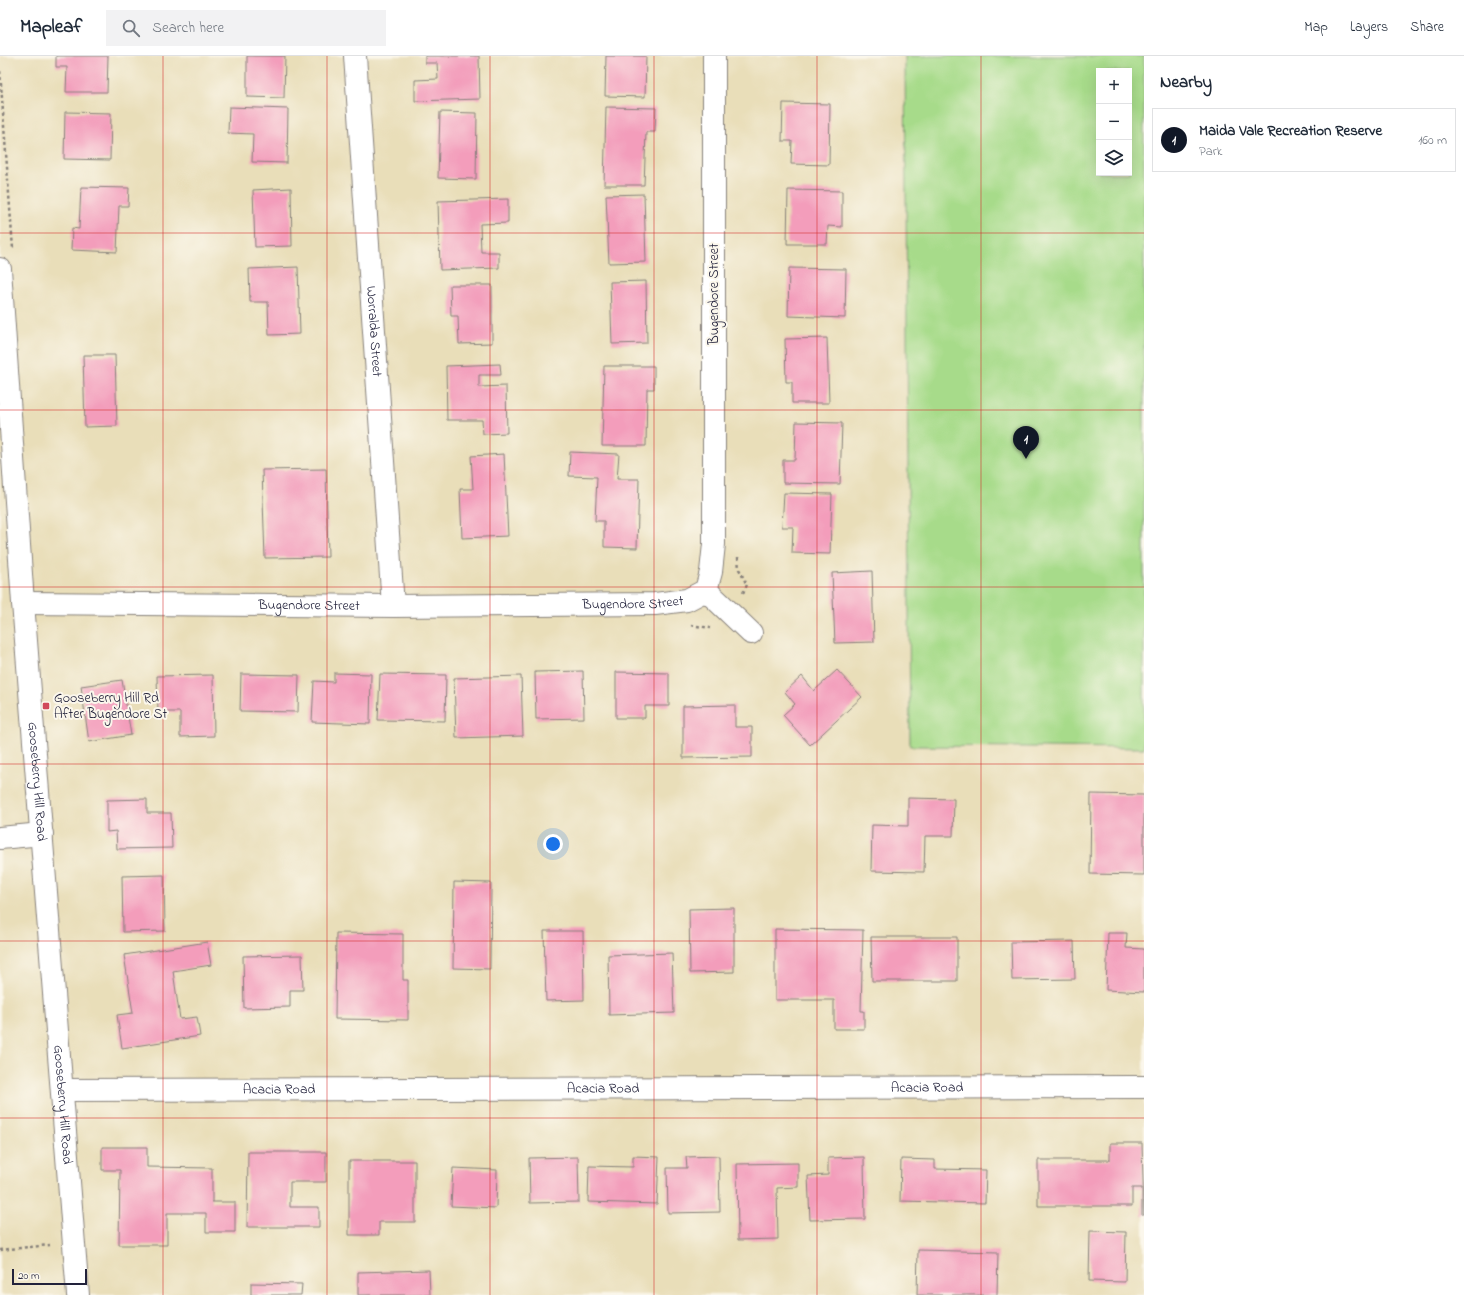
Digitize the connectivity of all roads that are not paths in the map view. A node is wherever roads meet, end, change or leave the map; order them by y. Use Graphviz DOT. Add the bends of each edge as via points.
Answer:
graph roads {
  1 [pos="355,56"];
  2 [pos="714,56"];
  3 [pos="0,269"];
  4 [pos="706,590"];
  5 [pos="23,603"];
  6 [pos="393,606"];
  7 [pos="751,633"];
  8 [pos="42,834"];
  9 [pos="0,838"];
  10 [pos="1144,1086"];
  11 [pos="63,1090"];
  12 [pos="78,1295"];
  1 -- 6 [label="street, Worralda Street"];
  2 -- 4 [label="street, Bugendore Street" via="714,544"];
  3 -- 5 [label="street, Gooseberry Hill Road"];
  4 -- 6 [label="street, Bugendore Street" via="687,600 655,604"];
  4 -- 7 [label="street"];
  5 -- 6 [label="street, Bugendore Street"];
  5 -- 8 [label="street, Gooseberry Hill Road"];
  8 -- 9 [label="street"];
  8 -- 11 [label="street, Gooseberry Hill Road"];
  10 -- 11 [label="street, Acacia Road"];
  11 -- 12 [label="street, Gooseberry Hill Road"];
}
